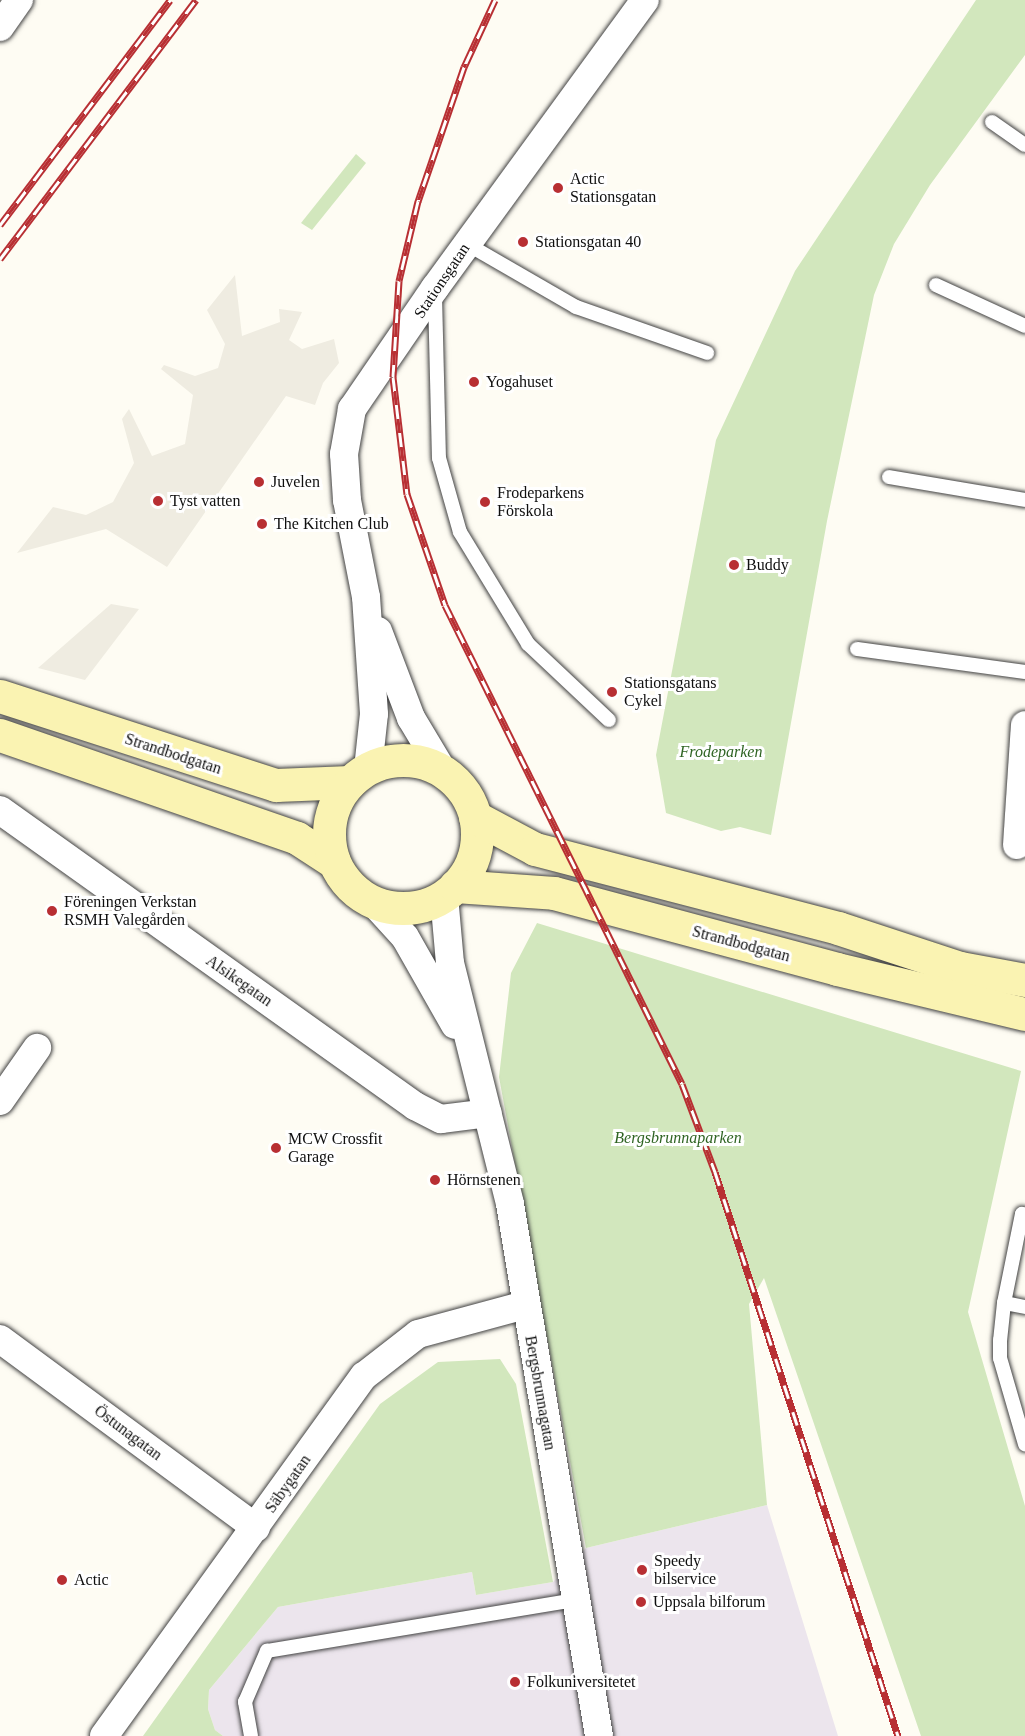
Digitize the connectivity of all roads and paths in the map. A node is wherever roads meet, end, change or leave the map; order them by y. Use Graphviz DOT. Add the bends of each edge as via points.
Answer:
graph roads {
  1 [pos="19,0"];
  2 [pos="645,0"];
  3 [pos="0,27"];
  4 [pos="992,122"];
  5 [pos="1025,145"];
  6 [pos="467,244"];
  7 [pos="936,285"];
  8 [pos="435,288"];
  9 [pos="1025,326"];
  10 [pos="707,352"];
  11 [pos="889,477"];
  12 [pos="1025,500"];
  13 [pos="366,597"];
  14 [pos="857,649"];
  15 [pos="1025,672"];
  16 [pos="0,696"];
  17 [pos="609,720"];
  18 [pos="1025,725"];
  19 [pos="0,735"];
  20 [pos="444,773"];
  21 [pos="359,775"];
  22 [pos="0,810"];
  23 [pos="475,817"];
  24 [pos="1017,845"];
  25 [pos="334,862"];
  26 [pos="450,891"];
  27 [pos="373,902"];
  28 [pos="1025,980"];
  29 [pos="1025,1014"];
  30 [pos="38,1048"];
  31 [pos="471,1053"];
  32 [pos="0,1101"];
  33 [pos="488,1113"];
  34 [pos="1025,1215"];
  35 [pos="1004,1303"];
  36 [pos="525,1305"];
  37 [pos="1025,1307"];
  38 [pos="0,1339"];
  39 [pos="1025,1444"];
  40 [pos="256,1528"];
  41 [pos="575,1600"];
  42 [pos="105,1736"];
  43 [pos="251,1736"];
  44 [pos="598,1736"];
  1 -- 3 [label="street"];
  2 -- 6 [label="street, Stationsgatan"];
  4 -- 5 [label="lane"];
  6 -- 8 [label="street, Stationsgatan"];
  6 -- 10 [label="lane" via="576,307"];
  7 -- 9 [label="lane"];
  8 -- 13 [label="street, Stationsgatan" via="352,410 344,454 347,500"];
  8 -- 17 [label="lane" via="439,458 460,532 528,644"];
  11 -- 12 [label="lane"];
  13 -- 20 [label="street, Stationsgatan" via="411,718"];
  13 -- 21 [label="street, Stationsgatan" via="374,714"];
  14 -- 15 [label="lane"];
  16 -- 21 [label="main road, Strandbodgatan" via="276,785"];
  18 -- 24 [label="street"];
  19 -- 25 [label="main road" via="297,838"];
  20 -- 21 [label="main road" via="407,760"];
  20 -- 23 [label="main road" via="464,792"];
  21 -- 25 [label="main road" via="332,813 329,842"];
  22 -- 33 [label="street, Alsikegatan" via="415,1106 441,1119"];
  23 -- 26 [label="main road" via="474,854"];
  23 -- 28 [label="main road" via="506,837 535,849 838,928 960,968"];
  25 -- 27 [label="main road" via="353,888"];
  26 -- 27 [label="main road" via="416,907 387,907"];
  26 -- 29 [label="main road, Strandbodgatan" via="554,894"];
  26 -- 31 [label="street, Bergsbrunnagatan" via="450,963"];
  27 -- 31 [label="street, Bergsbrunnagatan" via="405,937"];
  30 -- 32 [label="street"];
  31 -- 33 [label="street, Bergsbrunnagatan"];
  33 -- 36 [label="street, Bergsbrunnagatan" via="510,1204"];
  34 -- 35 [label="lane"];
  35 -- 37 [label="lane"];
  35 -- 39 [label="lane" via="1000,1358"];
  36 -- 40 [label="street, Säbygatan" via="418,1334 364,1376"];
  36 -- 41 [label="street, Bergsbrunnagatan"];
  38 -- 40 [label="street, Östunagatan"];
  40 -- 42 [label="street, Säbygatan"];
  41 -- 43 [label="lane" via="267,1651 245,1702"];
  41 -- 44 [label="street, Bergsbrunnagatan"];
}
